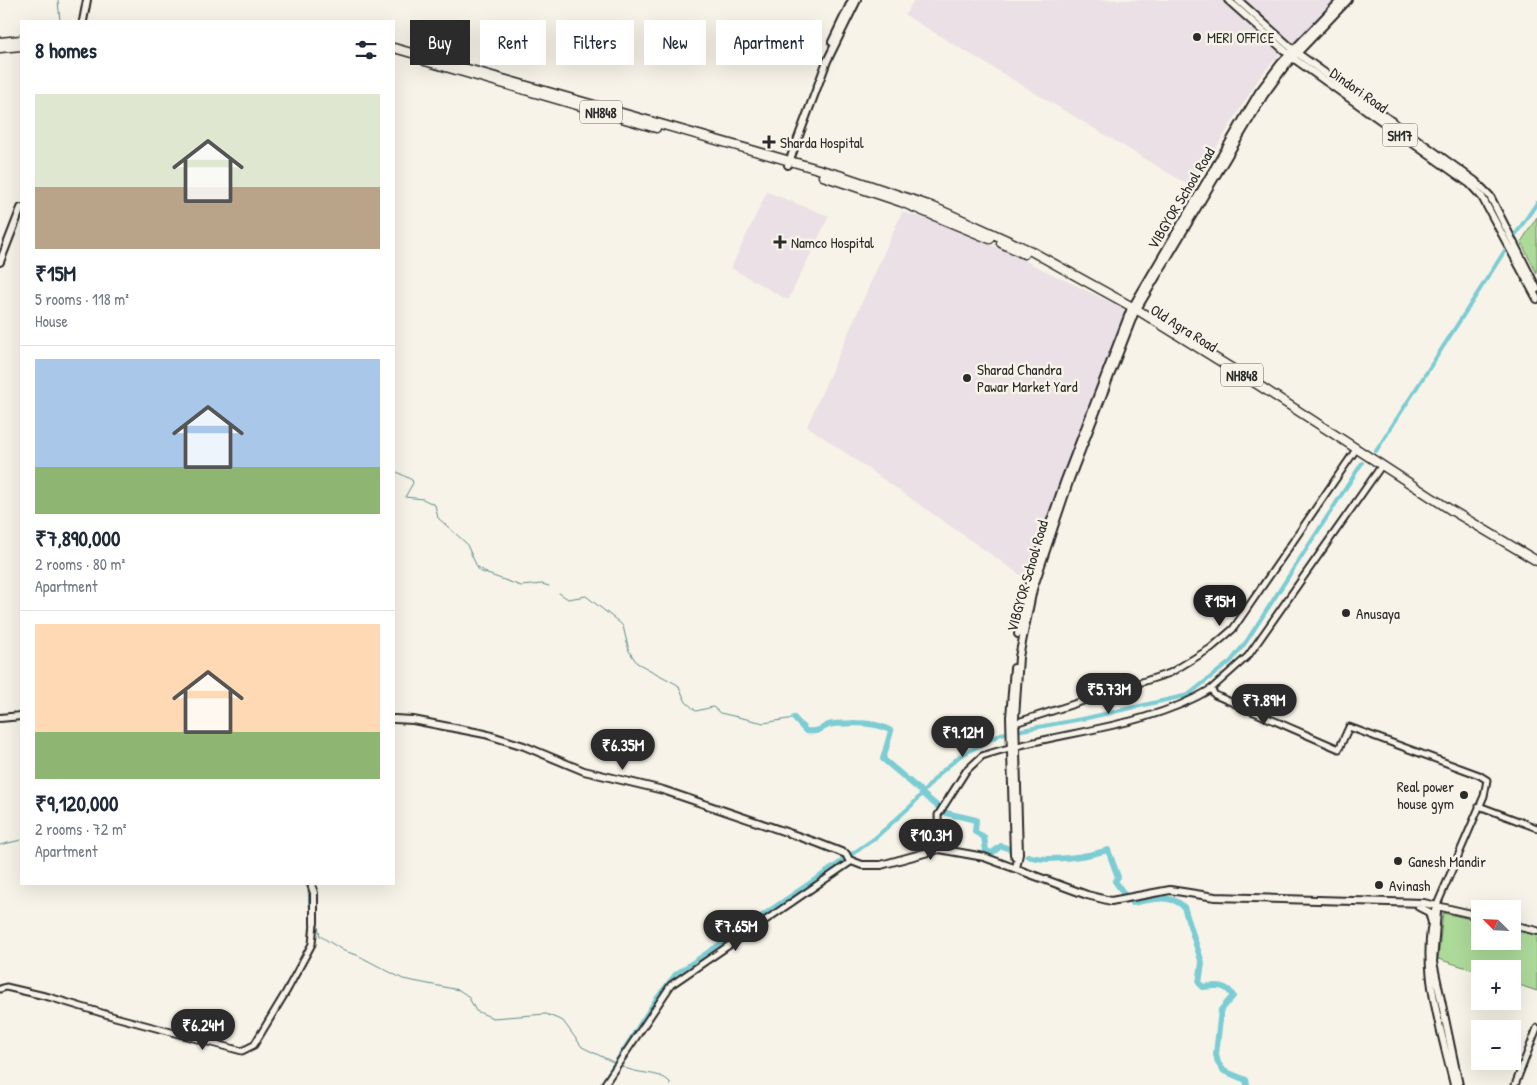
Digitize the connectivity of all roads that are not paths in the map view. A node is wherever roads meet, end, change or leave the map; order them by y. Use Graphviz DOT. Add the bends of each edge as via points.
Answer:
graph roads {
  1 [pos="87,0"];
  2 [pos="852,0"];
  3 [pos="857,0"];
  4 [pos="1228,0"];
  5 [pos="1238,0"];
  6 [pos="1341,0"];
  7 [pos="1348,0"];
  8 [pos="85,20"];
  9 [pos="20,40"];
  10 [pos="0,42"];
  11 [pos="20,46"];
  12 [pos="0,48"];
  13 [pos="395,48"];
  14 [pos="395,52"];
  15 [pos="1293,54"];
  16 [pos="577,102"];
  17 [pos="786,162"];
  18 [pos="20,211"];
  19 [pos="0,262"];
  20 [pos="1537,289"];
  21 [pos="1537,299"];
  22 [pos="1133,310"];
  23 [pos="1356,450"];
  24 [pos="1381,467"];
  25 [pos="1537,561"];
  26 [pos="1537,567"];
  27 [pos="1211,689"];
  28 [pos="20,716"];
  29 [pos="0,718"];
  30 [pos="395,719"];
  31 [pos="1013,727"];
  32 [pos="1013,745"];
  33 [pos="1478,806"];
  34 [pos="1537,828"];
  35 [pos="939,849"];
  36 [pos="849,858"];
  37 [pos="1016,868"];
  38 [pos="312,885"];
  39 [pos="1223,897"];
  40 [pos="1419,907"];
  41 [pos="1436,907"];
  42 [pos="1471,914"];
  43 [pos="315,920"];
  44 [pos="1432,924"];
  45 [pos="1521,927"];
  46 [pos="1537,931"];
  47 [pos="0,989"];
  48 [pos="1537,1028"];
  49 [pos="604,1085"];
  50 [pos="1454,1085"];
  51 [pos="1460,1085"];
  52 [pos="1515,1085"];
  1 -- 8 [label="main road"];
  2 -- 17 [label="main road" via="820,68"];
  3 -- 17 [label="main road" via="827,61"];
  4 -- 15 [label="main road, Dindori Road / SH17"];
  5 -- 15 [label="main road"];
  6 -- 15 [label="main road"];
  7 -- 15 [label="main road"];
  9 -- 10 [label="highway"];
  11 -- 12 [label="highway"];
  13 -- 16 [label="highway, NH848"];
  14 -- 16 [label="highway, NH848"];
  15 -- 20 [label="main road" via="1475,181 1490,196"];
  15 -- 21 [label="main road, Dindori Road / SH17" via="1470,184 1482,197"];
  15 -- 22 [label="main road, VIBGYOR School Road" via="1260,92"];
  16 -- 17 [label="highway, NH848"];
  17 -- 22 [label="highway, Old Agra Road / NH848" via="955,223"];
  17 -- 22 [label="highway, NH848" via="931,206 1031,252"];
  18 -- 19 [label="main road"];
  22 -- 23 [label="highway, NH848"];
  22 -- 31 [label="main road, VIBGYOR School Road" via="1076,456 1033,589 1019,640"];
  23 -- 24 [label="highway, NH848"];
  23 -- 31 [label="street" via="1233,629 1211,648 1170,673"];
  24 -- 25 [label="highway, NH848"];
  24 -- 26 [label="highway, NH848"];
  24 -- 27 [label="street" via="1248,656"];
  27 -- 32 [label="street" via="1192,701 1148,716"];
  27 -- 33 [label="street" via="1222,699 1339,749 1348,728 1479,775 1487,780"];
  28 -- 29 [label="main road"];
  30 -- 36 [label="main road" via="485,734 584,771 663,790 818,843"];
  31 -- 32 [label="main road, VIBGYOR School Road"];
  32 -- 35 [label="street" via="976,760 966,771 938,815"];
  32 -- 37 [label="main road, VIBGYOR School Road" via="1019,854"];
  33 -- 34 [label="street"];
  33 -- 41 [label="street"];
  35 -- 36 [label="main road" via="881,865 862,865"];
  35 -- 37 [label="main road" via="966,852"];
  36 -- 49 [label="street" via="671,985"];
  37 -- 39 [label="main road" via="1111,901 1163,890"];
  38 -- 43 [label="main road"];
  39 -- 40 [label="main road" via="1279,903"];
  39 -- 41 [label="main road" via="1389,901"];
  40 -- 41 [label="main road"];
  40 -- 44 [label="main road" via="1429,912"];
  41 -- 42 [label="main road"];
  41 -- 44 [label="main road"];
  41 -- 51 [label="main road" via="1438,918 1433,962"];
  43 -- 47 [label="street" via="312,944 286,992 254,1045 242,1051 49,997"];
  44 -- 50 [label="main road" via="1430,972"];
  45 -- 46 [label="main road"];
  48 -- 52 [label="street"];
}
